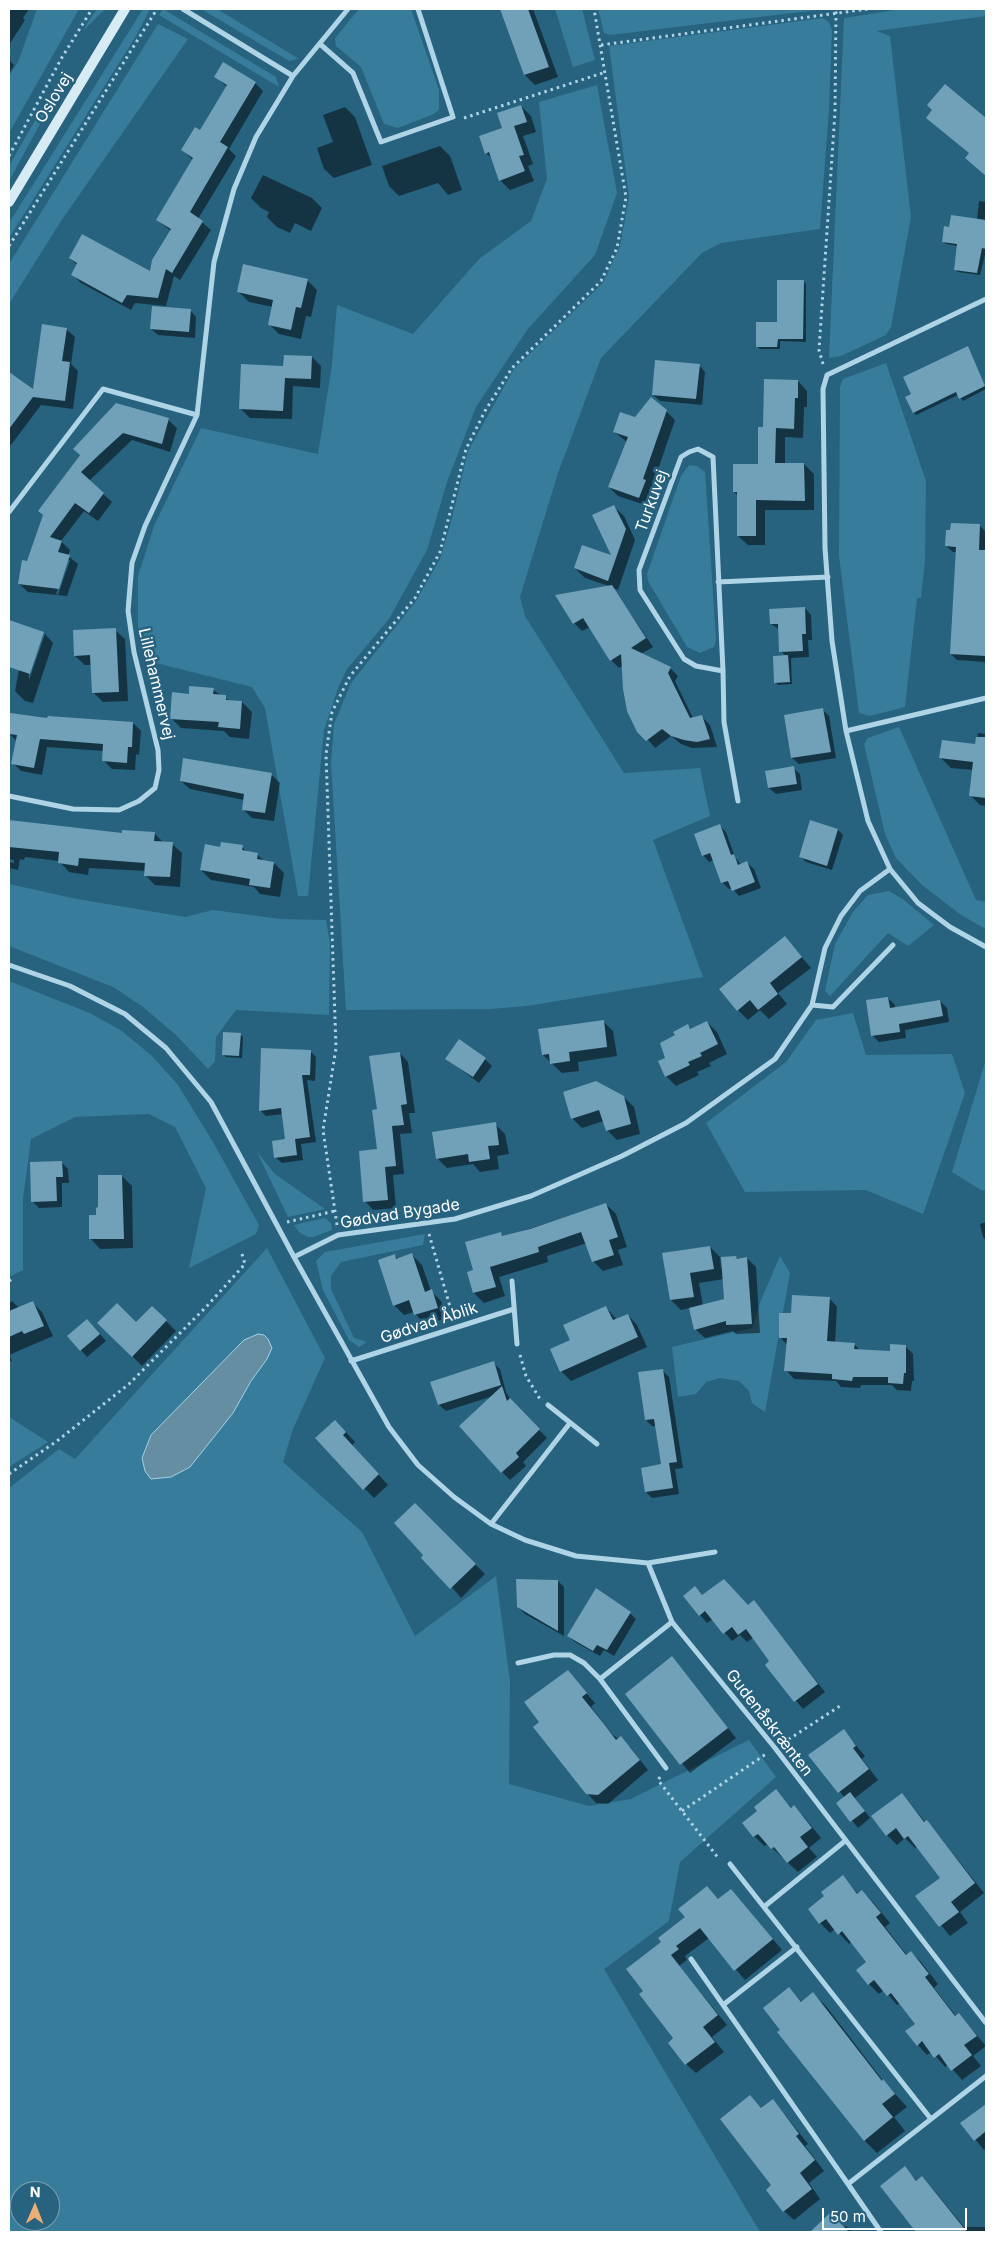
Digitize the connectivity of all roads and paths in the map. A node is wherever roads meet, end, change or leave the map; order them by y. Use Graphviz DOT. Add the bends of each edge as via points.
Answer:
graph roads {
  1 [pos="92,9"];
  2 [pos="125,9"];
  3 [pos="157,9"];
  4 [pos="183,9"];
  5 [pos="348,9"];
  6 [pos="418,9"];
  7 [pos="594,9"];
  8 [pos="868,9"];
  9 [pos="836,11"];
  10 [pos="320,44"];
  11 [pos="601,45"];
  12 [pos="606,72"];
  13 [pos="293,76"];
  14 [pos="453,117"];
  15 [pos="9,156"];
  16 [pos="9,202"];
  17 [pos="9,246"];
  18 [pos="986,299"];
  19 [pos="827,376"];
  20 [pos="197,415"];
  21 [pos="9,512"];
  22 [pos="828,578"];
  23 [pos="718,582"];
  24 [pos="722,671"];
  25 [pos="986,698"];
  26 [pos="846,730"];
  27 [pos="9,796"];
  28 [pos="738,801"];
  29 [pos="890,869"];
  30 [pos="893,945"];
  31 [pos="986,947"];
  32 [pos="9,965"];
  33 [pos="812,1005"];
  34 [pos="335,1210"];
  35 [pos="426,1224"];
  36 [pos="278,1227"];
  37 [pos="338,1235"];
  38 [pos="241,1251"];
  39 [pos="294,1256"];
  40 [pos="14,1278"];
  41 [pos="9,1281"];
  42 [pos="512,1281"];
  43 [pos="450,1308"];
  44 [pos="514,1309"];
  45 [pos="517,1344"];
  46 [pos="519,1351"];
  47 [pos="351,1361"];
  48 [pos="538,1397"];
  49 [pos="548,1405"];
  50 [pos="570,1422"];
  51 [pos="598,1444"];
  52 [pos="9,1474"];
  53 [pos="491,1524"];
  54 [pos="715,1552"];
  55 [pos="648,1563"];
  56 [pos="672,1622"];
  57 [pos="518,1663"];
  58 [pos="600,1680"];
  59 [pos="840,1706"];
  60 [pos="775,1748"];
  61 [pos="666,1768"];
  62 [pos="682,1811"];
  63 [pos="845,1841"];
  64 [pos="730,1864"];
  65 [pos="765,1906"];
  66 [pos="797,1947"];
  67 [pos="691,1959"];
  68 [pos="723,2005"];
  69 [pos="986,2023"];
  70 [pos="986,2076"];
  71 [pos="931,2120"];
  72 [pos="848,2184"];
  73 [pos="881,2232"];
  1 -- 15 [label="path" via="60,59"];
  2 -- 16 [label="street, Oslovej"];
  3 -- 17 [label="path"];
  4 -- 13 [label="street"];
  5 -- 10 [label="street, Lillehammervej"];
  6 -- 14 [label="street"];
  7 -- 11 [label="path"];
  8 -- 9 [label="path"];
  9 -- 11 [label="path"];
  9 -- 19 [label="path" via="835,112 818,350"];
  10 -- 13 [label="street, Lillehammervej"];
  10 -- 14 [label="street" via="353,73 381,142"];
  11 -- 12 [label="path"];
  12 -- 14 [label="path" via="467,118"];
  12 -- 34 [label="path" via="626,197 618,248 601,281 512,368 485,411 466,449 440,552 415,598 350,676 332,712 326,754 336,1048 323,1130"];
  13 -- 20 [label="street, Lillehammervej" via="256,137 234,189 214,262"];
  18 -- 19 [label="street"];
  19 -- 22 [label="street" via="823,389"];
  20 -- 21 [label="street" via="103,389"];
  20 -- 27 [label="street, Lillehammervej" via="145,526 132,563 128,611 134,652 158,750 159,770 154,788 139,801 118,810 73,809"];
  22 -- 23 [label="street"];
  22 -- 26 [label="street" via="832,641"];
  23 -- 24 [label="street, Turkuvej"];
  23 -- 24 [label="street, Turkuvej" via="713,457 698,449 681,457 640,570 640,590 684,659 696,666"];
  24 -- 28 [label="street, Turkuvej" via="724,722"];
  25 -- 26 [label="street"];
  26 -- 29 [label="street" via="868,821"];
  29 -- 31 [label="street" via="918,903 950,927"];
  29 -- 33 [label="street, Gødvad Bygade" via="860,891 841,916 825,948"];
  30 -- 33 [label="street" via="833,1007"];
  32 -- 36 [label="street" via="70,986 124,1014 166,1048 211,1102"];
  33 -- 35 [label="street, Gødvad Bygade" via="775,1059 686,1123 622,1156 531,1196 456,1220"];
  34 -- 36 [label="path" via="291,1220"];
  34 -- 37 [label="path"];
  35 -- 37 [label="street, Gødvad Bygade"];
  35 -- 43 [label="path"];
  36 -- 39 [label="street"];
  37 -- 39 [label="street, Gødvad Bygade"];
  38 -- 52 [label="path" via="245,1264 128,1384 57,1441"];
  39 -- 47 [label="street"];
  40 -- 41 [label="path"];
  42 -- 44 [label="street"];
  44 -- 45 [label="street"];
  44 -- 47 [label="street, Gødvad Åblik"];
  46 -- 48 [label="path" via="526,1376"];
  47 -- 53 [label="street" via="389,1427 418,1465"];
  49 -- 50 [label="street"];
  50 -- 51 [label="street"];
  50 -- 53 [label="street"];
  53 -- 55 [label="street" via="526,1540 576,1556"];
  54 -- 55 [label="street"];
  55 -- 56 [label="street, Gudenåskrænten"];
  56 -- 58 [label="street"];
  56 -- 60 [label="street, Gudenåskrænten"];
  57 -- 58 [label="street" via="570,1655 584,1663"];
  58 -- 61 [label="street"];
  59 -- 60 [label="path"];
  60 -- 62 [label="path"];
  60 -- 63 [label="street, Gudenåskrænten"];
  61 -- 62 [label="path" via="658,1780"];
  62 -- 64 [label="path" via="722,1862"];
  63 -- 65 [label="street"];
  63 -- 69 [label="street, Gudenåskrænten"];
  64 -- 65 [label="street"];
  65 -- 66 [label="street"];
  66 -- 68 [label="street"];
  66 -- 71 [label="street"];
  67 -- 68 [label="street"];
  68 -- 72 [label="street"];
  70 -- 71 [label="street"];
  71 -- 72 [label="street"];
  72 -- 73 [label="street"];
}
